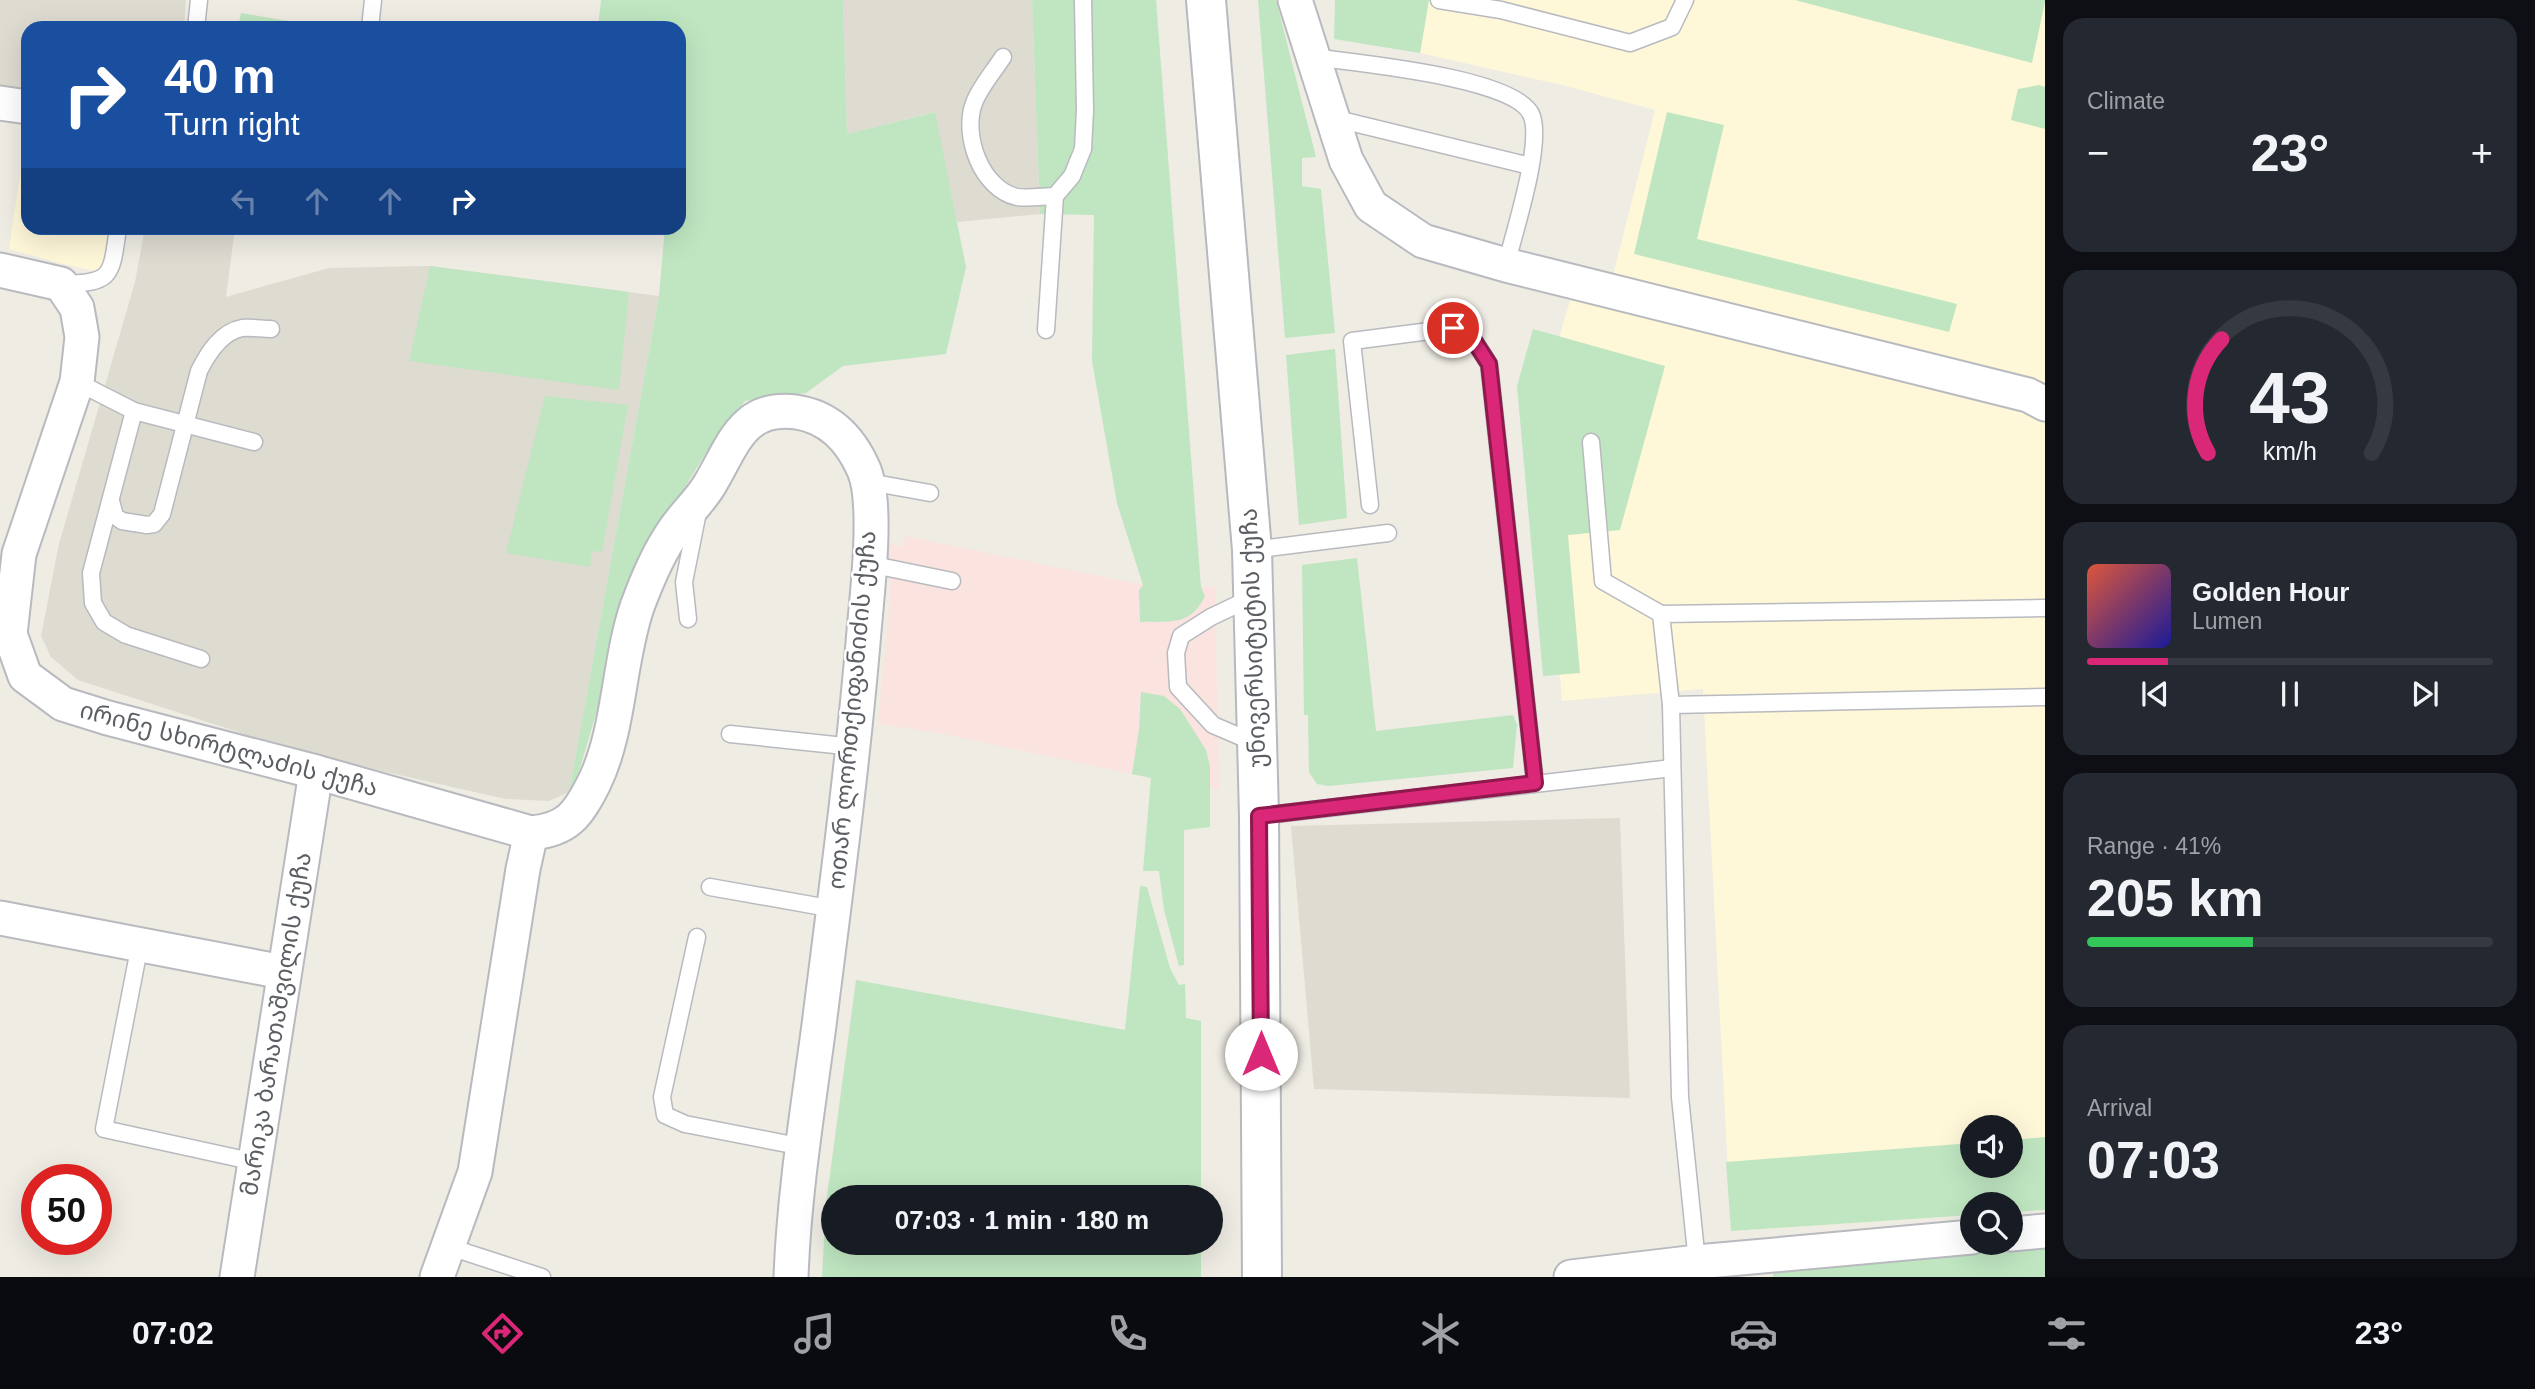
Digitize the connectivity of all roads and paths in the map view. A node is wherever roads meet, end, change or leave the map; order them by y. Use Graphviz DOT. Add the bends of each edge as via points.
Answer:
graph roads {
  1 [pos="199,0"];
  2 [pos="373,0"];
  3 [pos="1083,0"];
  4 [pos="1206,0"];
  5 [pos="1295,0"];
  6 [pos="1439,0"];
  7 [pos="1685,0"];
  8 [pos="197,21"];
  9 [pos="371,21"];
  10 [pos="1003,57"];
  11 [pos="1313,57"];
  12 [pos="0,103"];
  13 [pos="21,106"];
  14 [pos="1333,118"];
  15 [pos="1530,166"];
  16 [pos="1055,196"];
  17 [pos="117,235"];
  18 [pos="1506,265"];
  19 [pos="0,270"];
  20 [pos="61,284"];
  21 [pos="271,329"];
  22 [pos="1046,330"];
  23 [pos="77,382"];
  24 [pos="2045,404"];
  25 [pos="134,411"];
  26 [pos="186,425"];
  27 [pos="254,442"];
  28 [pos="1591,442"];
  29 [pos="869,482"];
  30 [pos="930,493"];
  31 [pos="701,499"];
  32 [pos="111,500"];
  33 [pos="1370,505"];
  34 [pos="1388,533"];
  35 [pos="1252,550"];
  36 [pos="869,564"];
  37 [pos="952,581"];
  38 [pos="1253,596"];
  39 [pos="2045,608"];
  40 [pos="1661,614"];
  41 [pos="688,619"];
  42 [pos="201,659"];
  43 [pos="2045,697"];
  44 [pos="1671,705"];
  45 [pos="730,734"];
  46 [pos="1258,744"];
  47 [pos="854,747"];
  48 [pos="1672,768"];
  49 [pos="316,772"];
  50 [pos="1535,783"];
  51 [pos="1259,816"];
  52 [pos="531,833"];
  53 [pos="710,887"];
  54 [pos="834,909"];
  55 [pos="0,918"];
  56 [pos="696,937"];
  57 [pos="140,944"];
  58 [pos="283,972"];
  59 [pos="803,1147"];
  60 [pos="255,1162"];
  61 [pos="2045,1231"];
  62 [pos="2023,1233"];
  63 [pos="1960,1238"];
  64 [pos="450,1243"];
  65 [pos="1714,1266"];
  66 [pos="237,1277"];
  67 [pos="437,1277"];
  68 [pos="542,1277"];
  69 [pos="791,1277"];
  70 [pos="1262,1277"];
  71 [pos="1570,1277"];
  1 -- 8 [label="lane"];
  2 -- 9 [label="lane"];
  3 -- 16 [label="lane" via="1083,149 1072,176"];
  4 -- 35 [label="main road, უნივერსიტეტის ქუჩა"];
  5 -- 11 [label="street"];
  6 -- 7 [label="lane" via="1501,10 1630,43 1672,27"];
  10 -- 16 [label="lane" via="975,102 970,124 979,165 999,189 1018,197"];
  11 -- 14 [label="street"];
  11 -- 15 [label="lane" via="1436,75 1510,94 1531,113"];
  12 -- 13 [label="street"];
  14 -- 15 [label="lane"];
  14 -- 18 [label="street" via="1346,160 1371,206 1423,241"];
  15 -- 18 [label="lane"];
  16 -- 22 [label="lane"];
  17 -- 20 [label="lane" via="107,275 92,284"];
  18 -- 24 [label="street" via="2028,395"];
  19 -- 20 [label="street"];
  20 -- 23 [label="street, ირინე სხირტლაძის ქუჩა" via="77,308 82,337"];
  21 -- 26 [label="lane" via="241,328 210,351 199,370"];
  23 -- 25 [label="lane"];
  23 -- 49 [label="street, ირინე სხირტლაძის ქუჩა" via="19,554 10,634 25,676 63,704"];
  25 -- 26 [label="lane"];
  25 -- 32 [label="lane"];
  26 -- 27 [label="lane"];
  26 -- 32 [label="lane" via="162,514 154,524 122,521 115,516"];
  28 -- 40 [label="lane" via="1603,581"];
  29 -- 30 [label="lane"];
  29 -- 31 [label="street, ოთარ ლორთქიფანიძის ქუჩა" via="844,436 818,417 774,411 751,419 735,438"];
  29 -- 36 [label="street, ოთარ ლორთქიფანიძის ქუჩა"];
  31 -- 41 [label="lane" via="684,582"];
  31 -- 52 [label="street, ოთარ ლორთქიფანიძის ქუჩა" via="676,527 648,579 626,648 596,779 581,808 565,825"];
  32 -- 42 [label="lane" via="91,573 93,603 104,622 126,635"];
  33 -- 50 [label="lane" via="1352,341 1453,328 1469,333 1489,364"];
  34 -- 35 [label="lane"];
  35 -- 38 [label="main road, უნივერსიტეტის ქუჩა"];
  36 -- 37 [label="lane"];
  36 -- 47 [label="street, ოთარ ლორთქიფანიძის ქუჩა"];
  38 -- 46 [label="main road, უნივერსიტეტის ქუჩა"];
  38 -- 46 [label="lane" via="1181,636 1176,670 1178,687 1213,725"];
  39 -- 40 [label="lane"];
  40 -- 44 [label="lane"];
  43 -- 44 [label="lane"];
  44 -- 48 [label="lane"];
  45 -- 47 [label="lane"];
  46 -- 51 [label="main road, უნივერსიტეტის ქუჩა"];
  47 -- 54 [label="street, ოთარ ლორთქიფანიძის ქუჩა"];
  48 -- 50 [label="lane"];
  48 -- 65 [label="lane" via="1679,1097"];
  49 -- 52 [label="street, ირინე სხირტლაძის ქუჩა"];
  49 -- 58 [label="street, მარიკა ბარათაშვილის ქუჩა"];
  50 -- 51 [label="lane"];
  51 -- 70 [label="main road, უნივერსიტეტის ქუჩა"];
  52 -- 64 [label="street" via="475,1172"];
  53 -- 54 [label="lane"];
  54 -- 59 [label="street, ოთარ ლორთქიფანიძის ქუჩა"];
  55 -- 57 [label="street"];
  56 -- 59 [label="lane" via="662,1097 665,1115 685,1124"];
  57 -- 58 [label="street"];
  57 -- 60 [label="lane" via="104,1129"];
  58 -- 60 [label="street, მარიკა ბარათაშვილის ქუჩა"];
  59 -- 69 [label="street, ოთარ ლორთქიფანიძის ქუჩა"];
  60 -- 66 [label="street, მარიკა ბარათაშვილის ქუჩა"];
  61 -- 62 [label="street"];
  63 -- 65 [label="street"];
  64 -- 67 [label="street"];
  64 -- 68 [label="lane"];
  65 -- 71 [label="street"];
}
